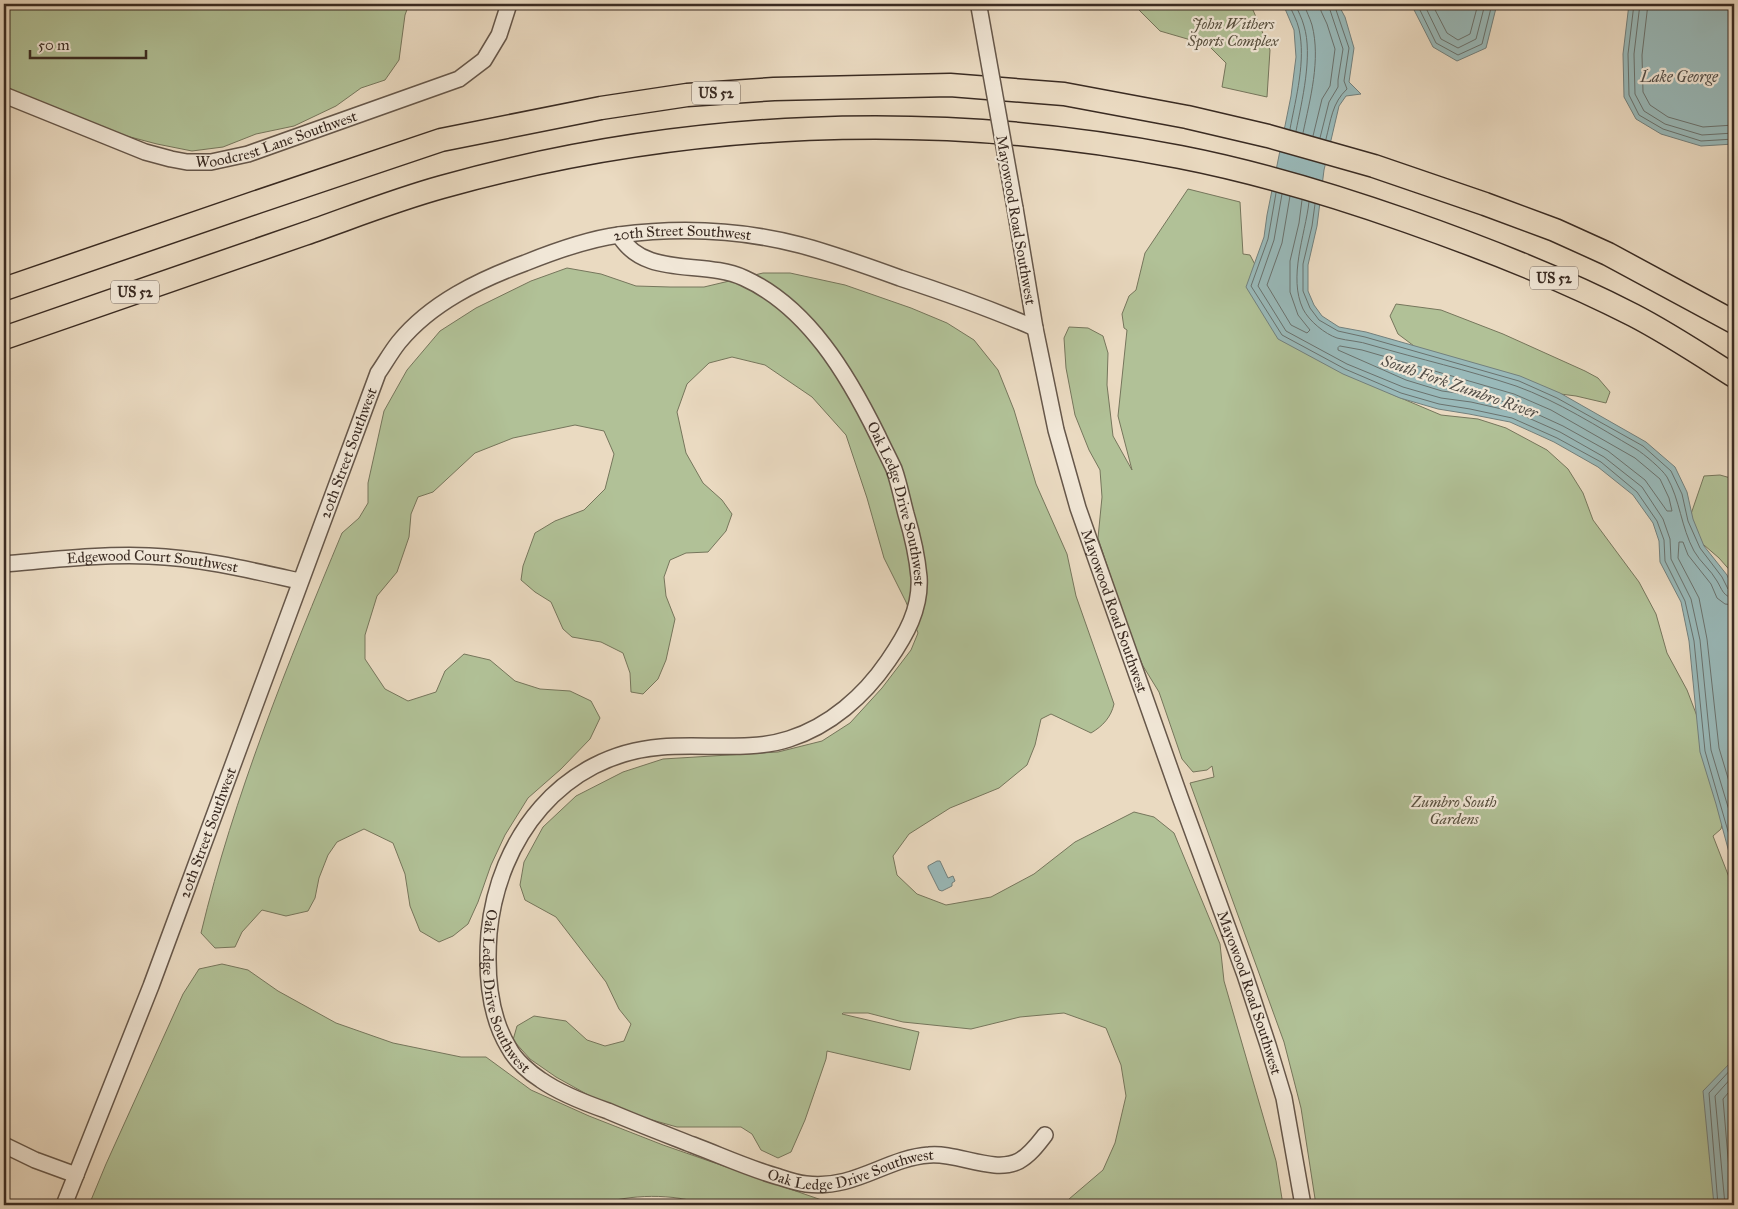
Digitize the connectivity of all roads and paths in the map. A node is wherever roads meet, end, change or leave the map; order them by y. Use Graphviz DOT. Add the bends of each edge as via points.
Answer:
graph roads {
  1 [pos="509,4"];
  2 [pos="978,5"];
  3 [pos="4,95"];
  4 [pos="619,235"];
  5 [pos="1608,254"];
  6 [pos="4,289"];
  7 [pos="1734,307"];
  8 [pos="1734,322"];
  9 [pos="1035,328"];
  10 [pos="4,338"];
  11 [pos="1734,378"];
  12 [pos="4,564"];
  13 [pos="300,581"];
  14 [pos="1045,1134"];
  15 [pos="4,1144"];
  16 [pos="76,1175"];
  17 [pos="64,1205"];
  18 [pos="1303,1205"];
  1 -- 3 [label="street, Woodcrest Lane Southwest" via="499,34 484,60 459,79 221,161 187,162 144,152"];
  2 -- 9 [label="street, Mayowood Road Southwest, bridge"];
  4 -- 9 [label="street, 20th Street Southwest" via="666,231 716,232 758,236 799,245 994,310"];
  4 -- 13 [label="street, 20th Street Southwest" via="543,256 498,273 459,292 425,316 399,342 378,373"];
  4 -- 14 [label="street, Oak Ledge Drive Southwest" via="626,247 643,259 664,265 705,268 745,279 776,298 827,348 864,407 894,470 913,537 919,576 918,599 904,636 864,691 810,731 785,741 760,744 661,746 626,752 590,767 559,788 532,817 510,853 496,891 489,930 487,975 494,1017 510,1052 540,1080 575,1098 766,1173 803,1184 833,1185 916,1156 937,1154 993,1165 1017,1163"];
  5 -- 6 [label="highway, US 52" via="1494,207 1374,166 1268,136 1064,94 950,85 774,89 678,96 441,140"];
  5 -- 7 [label="highway"];
  5 -- 8 [label="highway, US 52"];
  9 -- 18 [label="street, Mayowood Road Southwest" via="1056,430 1078,508 1268,1045 1284,1098"];
  10 -- 11 [label="highway, US 52" via="440,188 535,165 678,139 866,126 1061,139 1179,157 1282,182 1468,242 1554,278 1635,316"];
  12 -- 13 [label="street, Edgewood Court Southwest" via="96,556 148,556 246,569"];
  13 -- 16 [label="street, 20th Street Southwest" via="150,986"];
  15 -- 16 [label="street"];
  16 -- 17 [label="street, 20th Street Southwest"];
}
